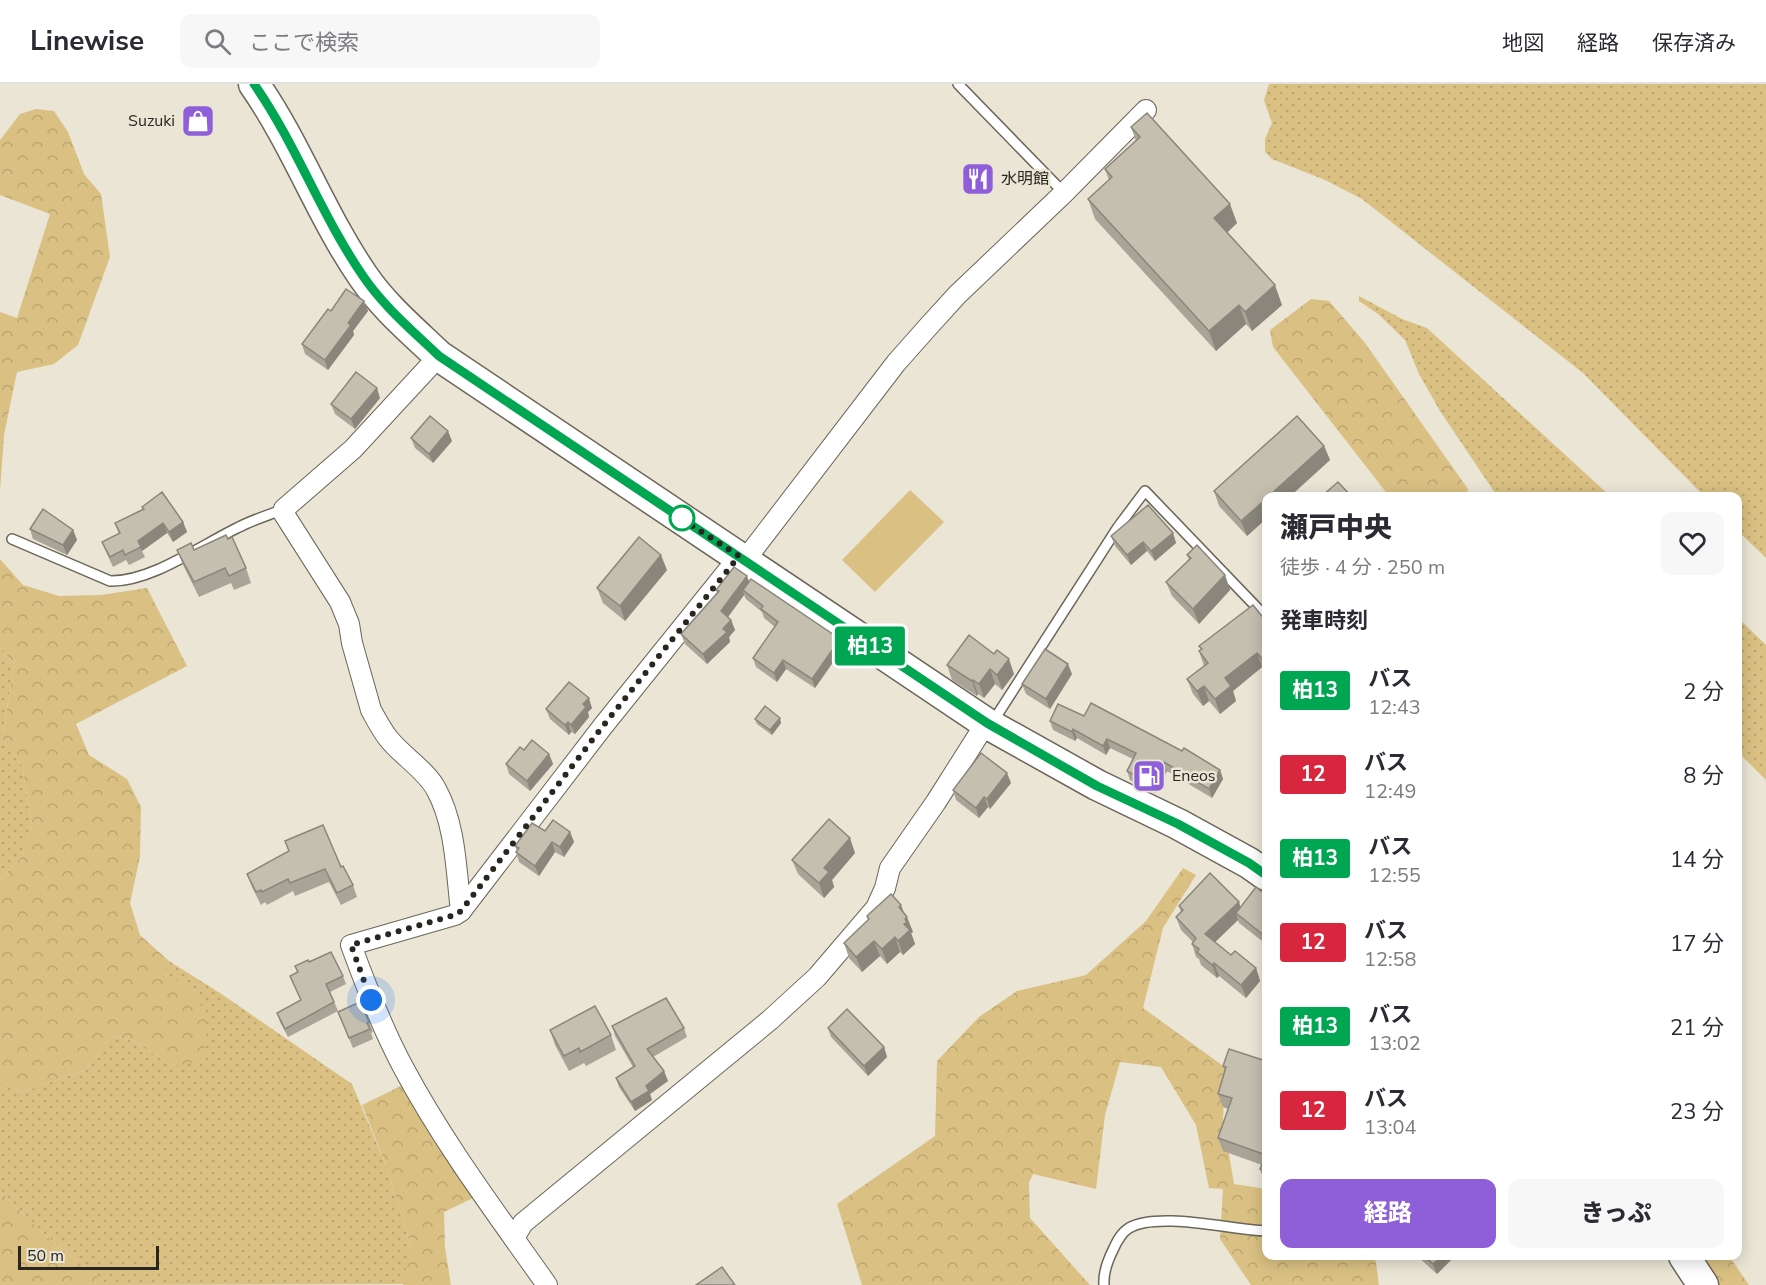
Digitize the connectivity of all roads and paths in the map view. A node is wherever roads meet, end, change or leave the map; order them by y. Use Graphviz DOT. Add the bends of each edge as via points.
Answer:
graph roads {
  1 [pos="254,84"];
  2 [pos="958,84"];
  3 [pos="1146,111"];
  4 [pos="1064,194"];
  5 [pos="439,356"];
  6 [pos="284,509"];
  7 [pos="12,539"];
  8 [pos="742,558"];
  9 [pos="1262,613"];
  10 [pos="989,724"];
  11 [pos="1262,872"];
  12 [pos="461,911"];
  13 [pos="1262,1230"];
  14 [pos="514,1238"];
  15 [pos="1687,1260"];
  16 [pos="547,1285"];
  17 [pos="1104,1285"];
  18 [pos="1703,1285"];
  1 -- 5 [label="main road" via="363,277"];
  2 -- 4 [label="lane"];
  3 -- 4 [label="street"];
  4 -- 8 [label="street" via="972,281 896,363"];
  5 -- 6 [label="street" via="353,449"];
  5 -- 8 [label="main road"];
  6 -- 7 [label="lane" via="124,581 110,581"];
  6 -- 12 [label="street" via="340,602 371,710 388,738 435,787 447,814"];
  8 -- 10 [label="main road"];
  8 -- 12 [label="street" via="603,726"];
  9 -- 10 [label="lane" via="1145,491"];
  10 -- 11 [label="main road"];
  10 -- 14 [label="street" via="890,868 876,908 817,976 770,1020 523,1223"];
  12 -- 14 [label="street" via="351,945 402,1066 484,1199"];
  13 -- 17 [label="lane" via="1151,1221 1129,1228 1119,1238 1108,1261"];
  14 -- 16 [label="street"];
  15 -- 18 [label="main road"];
}
